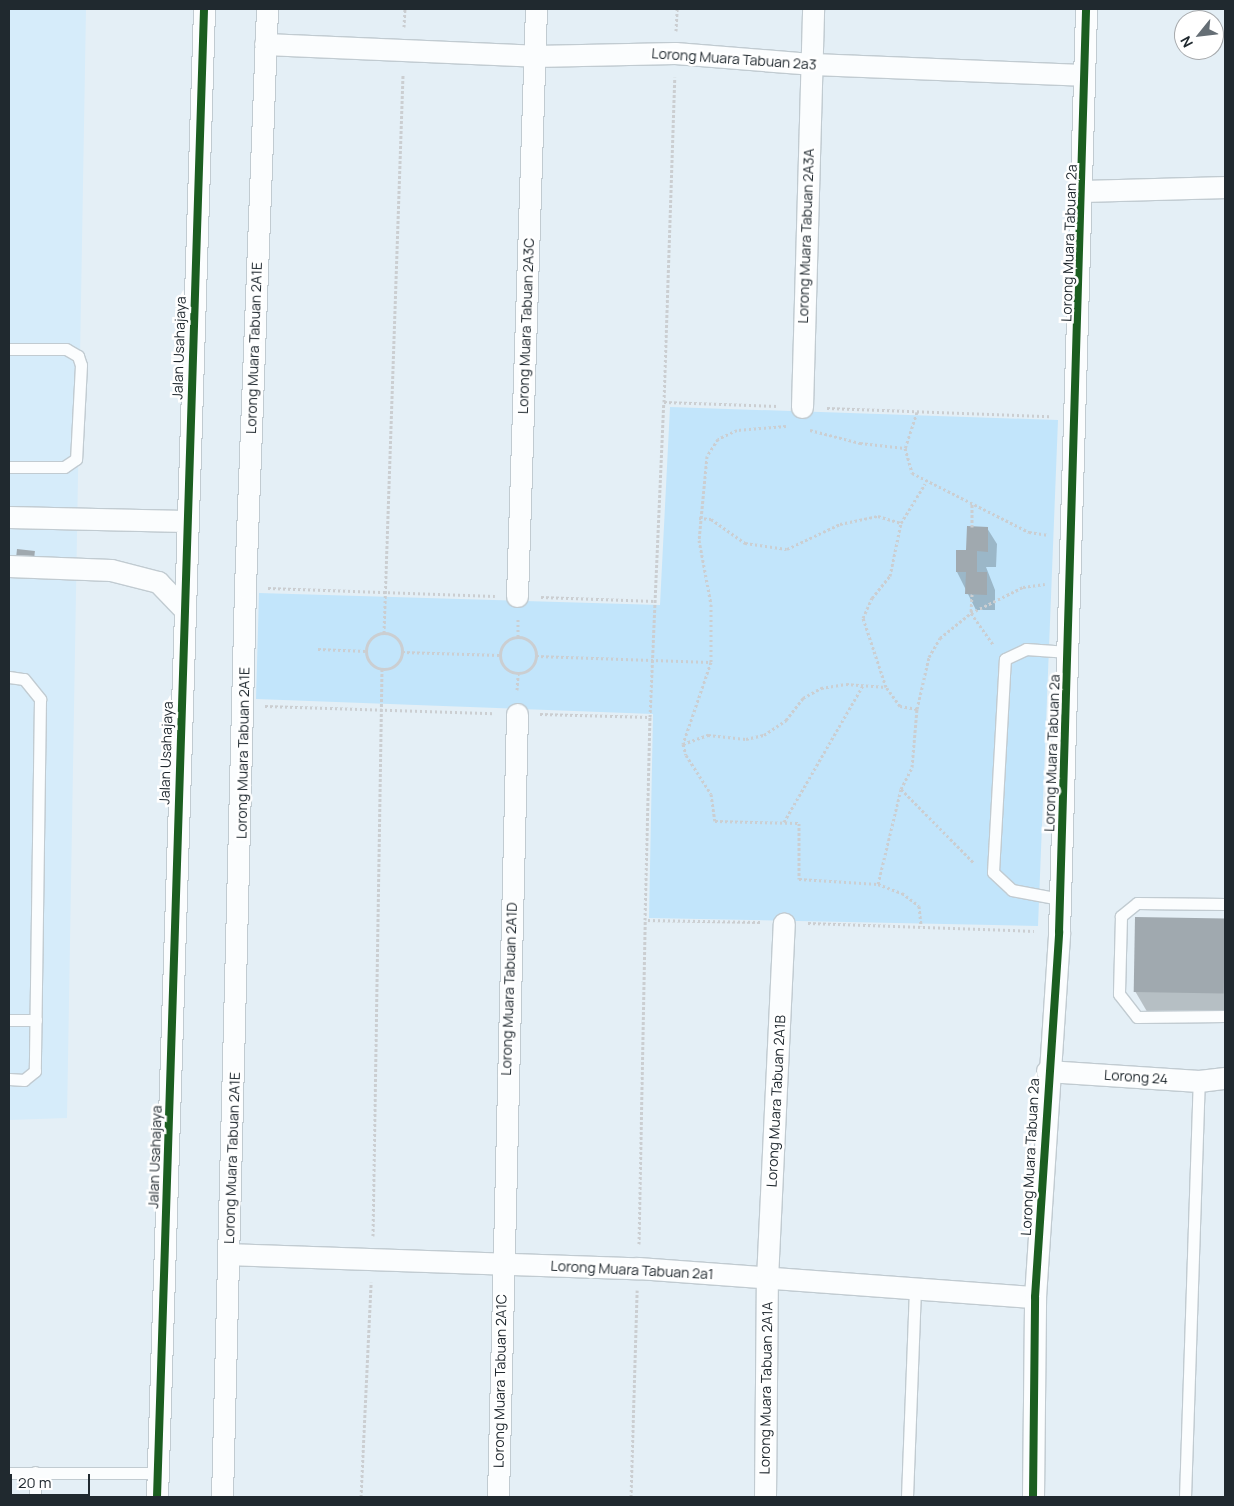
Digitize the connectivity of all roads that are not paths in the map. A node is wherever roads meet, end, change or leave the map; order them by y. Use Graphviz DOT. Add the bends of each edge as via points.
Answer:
graph roads {
  1 [pos="204,9"];
  2 [pos="266,9"];
  3 [pos="536,9"];
  4 [pos="813,9"];
  5 [pos="1086,9"];
  6 [pos="265,44"];
  7 [pos="534,56"];
  8 [pos="811,64"];
  9 [pos="1084,75"];
  10 [pos="1225,187"];
  11 [pos="1084,191"];
  12 [pos="9,349"];
  13 [pos="801,418"];
  14 [pos="9,467"];
  15 [pos="9,517"];
  16 [pos="185,521"];
  17 [pos="9,566"];
  18 [pos="517,596"];
  19 [pos="183,608"];
  20 [pos="1068,652"];
  21 [pos="9,677"];
  22 [pos="517,714"];
  23 [pos="1060,899"];
  24 [pos="1225,904"];
  25 [pos="784,923"];
  26 [pos="1225,1016"];
  27 [pos="9,1020"];
  28 [pos="36,1020"];
  29 [pos="1047,1071"];
  30 [pos="1225,1078"];
  31 [pos="9,1079"];
  32 [pos="1199,1081"];
  33 [pos="230,1254"];
  34 [pos="502,1264"];
  35 [pos="767,1279"];
  36 [pos="915,1289"];
  37 [pos="1034,1297"];
  38 [pos="35,1472"];
  39 [pos="9,1473"];
  40 [pos="158,1473"];
  41 [pos="35,1497"];
  42 [pos="157,1497"];
  43 [pos="222,1497"];
  44 [pos="498,1497"];
  45 [pos="765,1497"];
  46 [pos="907,1497"];
  47 [pos="1033,1497"];
  48 [pos="1185,1497"];
  1 -- 16 [label="street, Jalan Usahajaya"];
  2 -- 6 [label="street, Lorong Muara Tabuan 2A1E"];
  3 -- 7 [label="street, Lorong Muara Tabuan 2A3C"];
  4 -- 8 [label="street, Lorong Muara Tabuan 2A3A"];
  5 -- 9 [label="street, Lorong Muara Tabuan 2a"];
  6 -- 7 [label="street, Lorong Muara Tabuan 2a3"];
  6 -- 33 [label="street, Lorong Muara Tabuan 2A1E" via="245,587 245,706"];
  7 -- 8 [label="street, Lorong Muara Tabuan 2a3" via="675,53"];
  7 -- 18 [label="street, Lorong Muara Tabuan 2A3C"];
  8 -- 9 [label="street, Lorong Muara Tabuan 2a3"];
  8 -- 13 [label="street, Lorong Muara Tabuan 2A3A"];
  9 -- 11 [label="street, Lorong Muara Tabuan 2a"];
  10 -- 11 [label="street"];
  11 -- 20 [label="street, Lorong Muara Tabuan 2a"];
  12 -- 14 [label="lane" via="66,349 78,356 81,365 76,459 64,467"];
  15 -- 16 [label="street"];
  16 -- 19 [label="street, Jalan Usahajaya"];
  17 -- 19 [label="street" via="111,570 158,582"];
  19 -- 40 [label="street, Jalan Usahajaya"];
  20 -- 23 [label="street, Lorong Muara Tabuan 2a"];
  20 -- 23 [label="lane" via="1026,649 1005,659 993,872 1012,890"];
  21 -- 28 [label="lane" via="24,679 40,699"];
  22 -- 34 [label="street, Lorong Muara Tabuan 2A1D"];
  23 -- 29 [label="street, Lorong Muara Tabuan 2a"];
  24 -- 26 [label="lane" via="1137,903 1121,916 1119,994 1137,1017"];
  25 -- 35 [label="street, Lorong Muara Tabuan 2A1B"];
  27 -- 28 [label="lane"];
  28 -- 31 [label="lane" via="35,1071 24,1080"];
  29 -- 32 [label="street, Lorong 24"];
  29 -- 37 [label="street, Lorong Muara Tabuan 2a"];
  30 -- 32 [label="street, Lorong 24"];
  32 -- 48 [label="lane"];
  33 -- 34 [label="street, Lorong Muara Tabuan 2a1"];
  33 -- 43 [label="street, Lorong Muara Tabuan 2A1E"];
  34 -- 35 [label="street, Lorong Muara Tabuan 2a1" via="638,1268"];
  34 -- 44 [label="street, Lorong Muara Tabuan 2A1C"];
  35 -- 36 [label="street, Lorong Muara Tabuan 2a1"];
  35 -- 45 [label="street, Lorong Muara Tabuan 2A1A"];
  36 -- 37 [label="street, Lorong Muara Tabuan 2a1"];
  36 -- 46 [label="lane"];
  37 -- 47 [label="street, Lorong Muara Tabuan 2a"];
  38 -- 39 [label="lane"];
  38 -- 40 [label="lane"];
  38 -- 41 [label="lane"];
  40 -- 42 [label="street, Jalan Usahajaya"];
}
